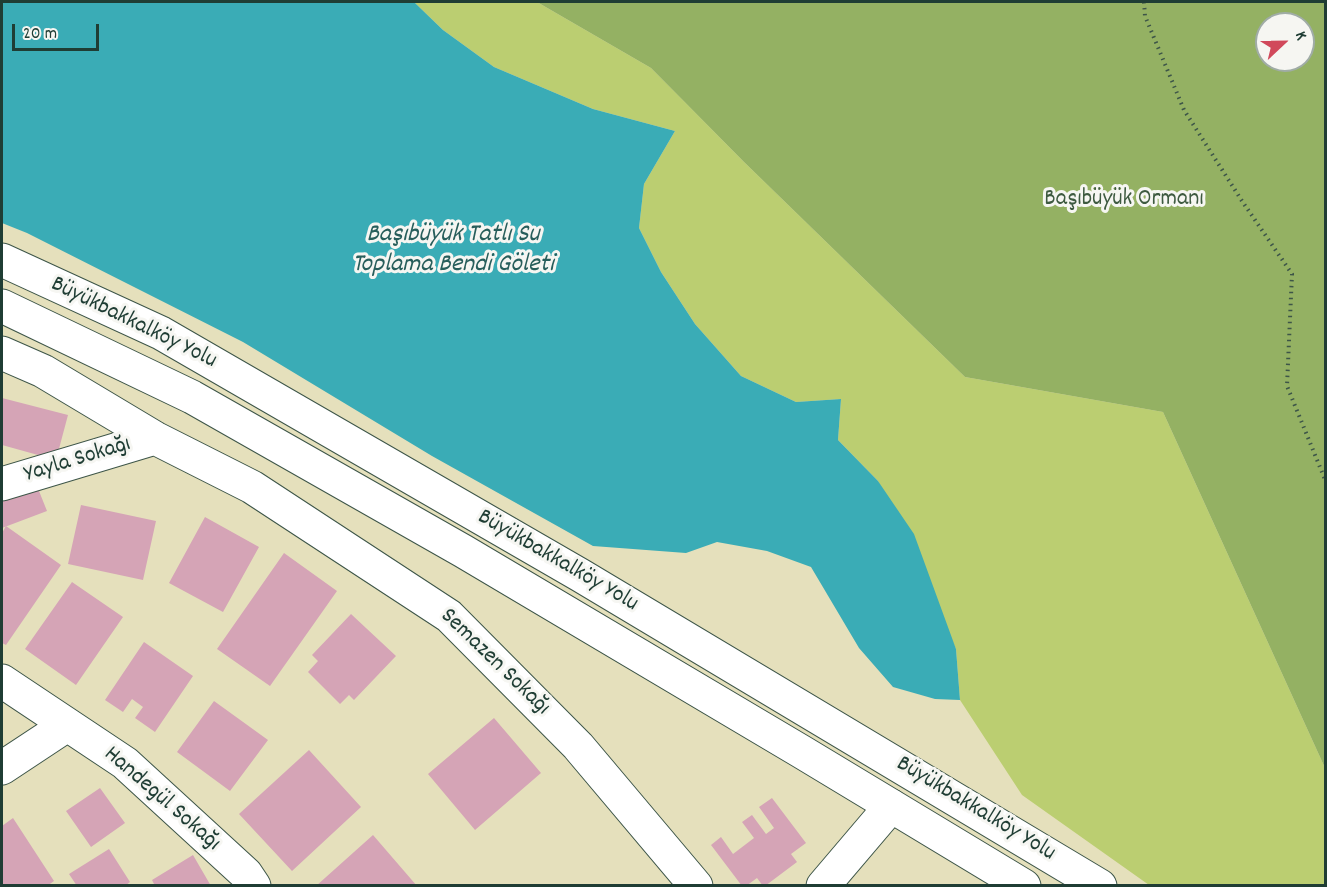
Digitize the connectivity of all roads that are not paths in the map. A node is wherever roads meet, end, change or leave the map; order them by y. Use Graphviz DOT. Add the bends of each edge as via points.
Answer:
graph roads {
  1 [pos="2,260"];
  2 [pos="2,306"];
  3 [pos="2,353"];
  4 [pos="155,438"];
  5 [pos="2,484"];
  6 [pos="2,681"];
  7 [pos="67,725"];
  8 [pos="2,768"];
  9 [pos="891,806"];
  10 [pos="254,885"];
  11 [pos="696,885"];
  12 [pos="823,885"];
  13 [pos="1024,885"];
  14 [pos="1101,885"];
  1 -- 14 [label="main road, Büyükbakkalköy Yolu" via="161,333 591,581"];
  2 -- 9 [label="main road, Büyükbakkalköy Yolu" via="192,397 464,551"];
  3 -- 4 [label="main road, Semazen Sokağı" via="43,371"];
  4 -- 5 [label="main road, Yayla Sokağı"];
  4 -- 11 [label="main road, Semazen Sokağı" via="252,487 448,616 578,746"];
  6 -- 7 [label="main road, Handegül Sokağı"];
  7 -- 8 [label="main road"];
  7 -- 10 [label="main road, Handegül Sokağı" via="126,763"];
  9 -- 12 [label="main road"];
  9 -- 13 [label="main road, Büyükbakkalköy Yolu"];
}
